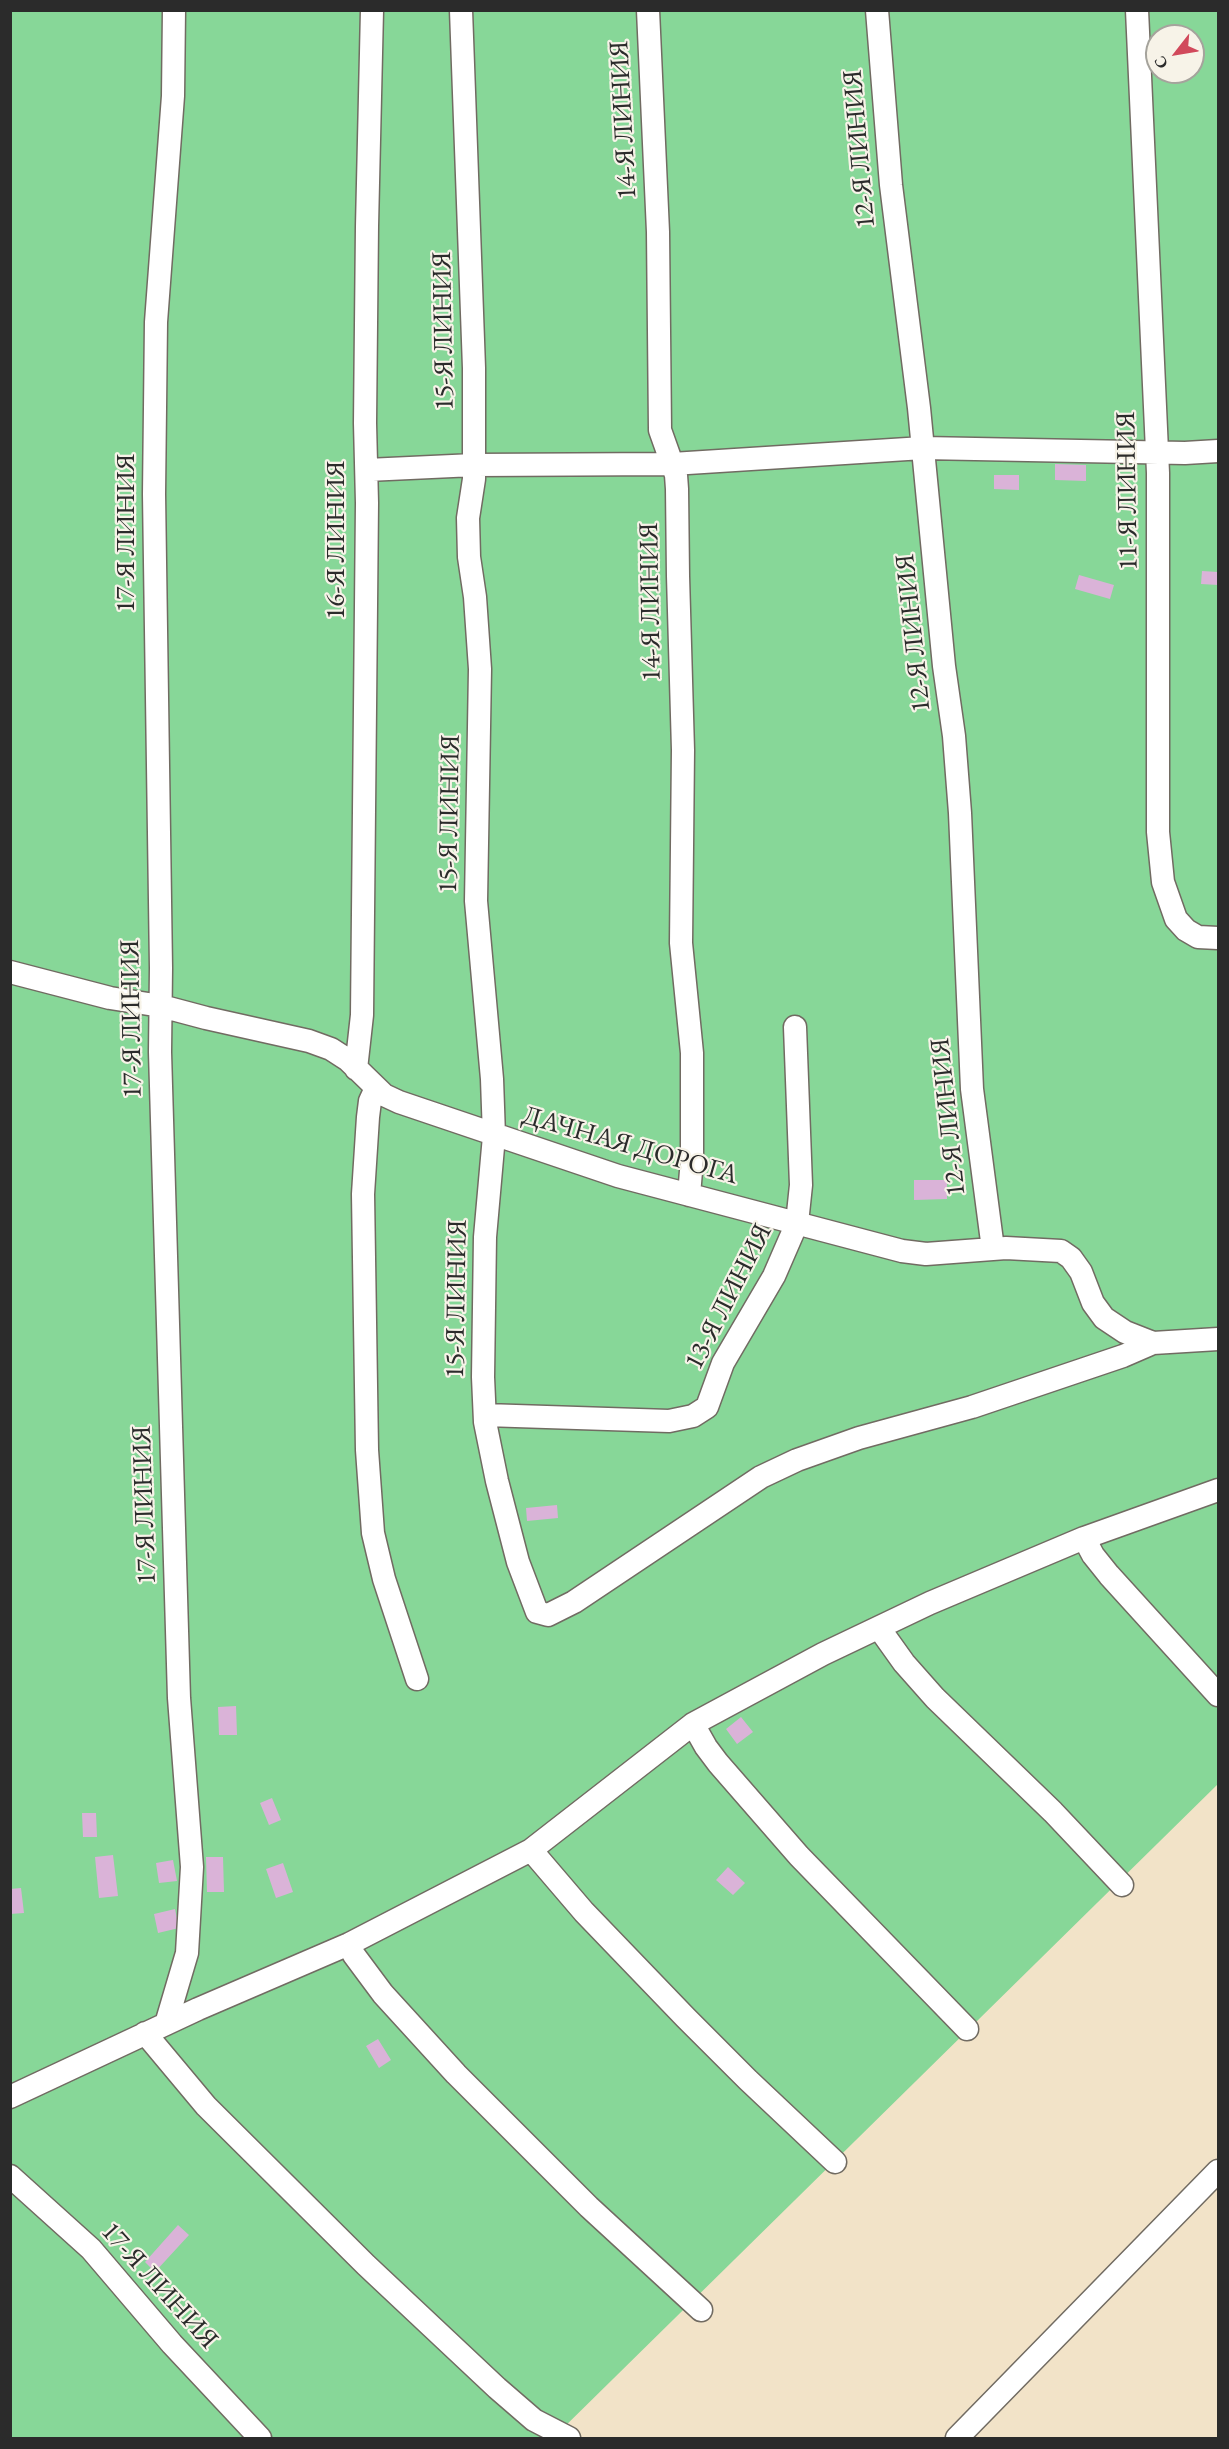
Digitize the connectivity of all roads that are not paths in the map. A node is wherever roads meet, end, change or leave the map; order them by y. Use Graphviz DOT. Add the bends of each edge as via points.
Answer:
graph roads {
  1 [pos="174,10"];
  2 [pos="372,10"];
  3 [pos="461,10"];
  4 [pos="648,10"];
  5 [pos="877,10"];
  6 [pos="1137,10"];
  7 [pos="923,448"];
  8 [pos="1218,451"];
  9 [pos="1158,452"];
  10 [pos="672,464"];
  11 [pos="474,465"];
  12 [pos="367,470"];
  13 [pos="1218,938"];
  14 [pos="10,972"];
  15 [pos="161,1006"];
  16 [pos="795,1027"];
  17 [pos="356,1069"];
  18 [pos="376,1088"];
  19 [pos="494,1136"];
  20 [pos="689,1195"];
  21 [pos="797,1224"];
  22 [pos="993,1249"];
  23 [pos="1218,1339"];
  24 [pos="1153,1343"];
  25 [pos="485,1415"];
  26 [pos="1218,1490"];
  27 [pos="1084,1538"];
  28 [pos="879,1628"];
  29 [pos="417,1679"];
  30 [pos="1218,1695"];
  31 [pos="693,1724"];
  32 [pos="531,1850"];
  33 [pos="1122,1886"];
  34 [pos="349,1944"];
  35 [pos="166,2024"];
  36 [pos="967,2029"];
  37 [pos="145,2033"];
  38 [pos="10,2097"];
  39 [pos="835,2162"];
  40 [pos="1218,2171"];
  41 [pos="10,2176"];
  42 [pos="701,2310"];
  43 [pos="260,2439"];
  44 [pos="569,2439"];
  45 [pos="957,2439"];
  1 -- 15 [label="street, 17-Я ЛИНИЯ" via="173,96 156,322"];
  2 -- 12 [label="street, 16-Я ЛИНИЯ"];
  3 -- 11 [label="street, 15-Я ЛИНИЯ"];
  4 -- 10 [label="street, 14-Я ЛИНИЯ" via="658,231 660,430"];
  5 -- 7 [label="street, 12-Я ЛИНИЯ" via="891,185"];
  6 -- 9 [label="street, 11-Я ЛИНИЯ"];
  7 -- 9 [label="street"];
  7 -- 10 [label="street"];
  7 -- 22 [label="street, 12-Я ЛИНИЯ" via="960,813 972,1089"];
  8 -- 9 [label="street"];
  9 -- 13 [label="street, 11-Я ЛИНИЯ" via="1158,832 1163,882 1176,919 1186,930 1198,937"];
  10 -- 11 [label="street"];
  10 -- 20 [label="street, 14-Я ЛИНИЯ" via="677,489 683,750 681,943 692,1053"];
  11 -- 12 [label="street"];
  11 -- 19 [label="street, 15-Я ЛИНИЯ" via="468,518 480,669 476,901"];
  12 -- 17 [label="street, 16-Я ЛИНИЯ" via="362,1015"];
  14 -- 15 [label="street, ДАЧНАЯ ДОРОГА" via="110,998"];
  15 -- 17 [label="street, ДАЧНАЯ ДОРОГА" via="331,1048"];
  15 -- 35 [label="street, 17-Я ЛИНИЯ" via="179,1687 192,1867 187,1953"];
  16 -- 21 [label="street, 13-Я ЛИНИЯ" via="801,1185"];
  17 -- 18 [label="street, ДАЧНАЯ ДОРОГА"];
  18 -- 19 [label="street, ДАЧНАЯ ДОРОГА" via="399,1102"];
  18 -- 29 [label="street" via="368,1117 363,1194 368,1462 373,1533"];
  19 -- 20 [label="street, ДАЧНАЯ ДОРОГА"];
  19 -- 25 [label="street, 15-Я ЛИНИЯ" via="485,1237"];
  20 -- 21 [label="street, ДАЧНАЯ ДОРОГА"];
  21 -- 22 [label="street, ДАЧНАЯ ДОРОГА" via="902,1251 926,1254"];
  21 -- 25 [label="street, 13-Я ЛИНИЯ" via="774,1276 723,1363 707,1407 693,1416 669,1421"];
  22 -- 24 [label="street, ДАЧНАЯ ДОРОГА" via="1061,1251 1081,1272 1093,1303 1104,1318"];
  23 -- 24 [label="street, ДАЧНАЯ ДОРОГА"];
  24 -- 25 [label="street, 15-Я ЛИНИЯ" via="972,1407 859,1438 797,1460 761,1477 574,1602 548,1615 537,1612 518,1562"];
  26 -- 27 [label="street"];
  27 -- 28 [label="street" via="930,1602"];
  27 -- 30 [label="street" via="1109,1575"];
  28 -- 31 [label="street"];
  28 -- 33 [label="street" via="903,1663 935,1698 1053,1812"];
  31 -- 32 [label="street"];
  31 -- 36 [label="street" via="712,1755 791,1847"];
  32 -- 34 [label="street"];
  32 -- 39 [label="street" via="584,1912 686,2018"];
  34 -- 35 [label="street"];
  34 -- 42 [label="street" via="368,1975 456,2074 589,2207"];
  35 -- 37 [label="street"];
  37 -- 38 [label="street"];
  37 -- 44 [label="street" via="206,2106 366,2265 496,2388 534,2420"];
  40 -- 45 [label="street"];
  41 -- 43 [label="street, 17-Я ЛИНИЯ" via="91,2249"];
}
